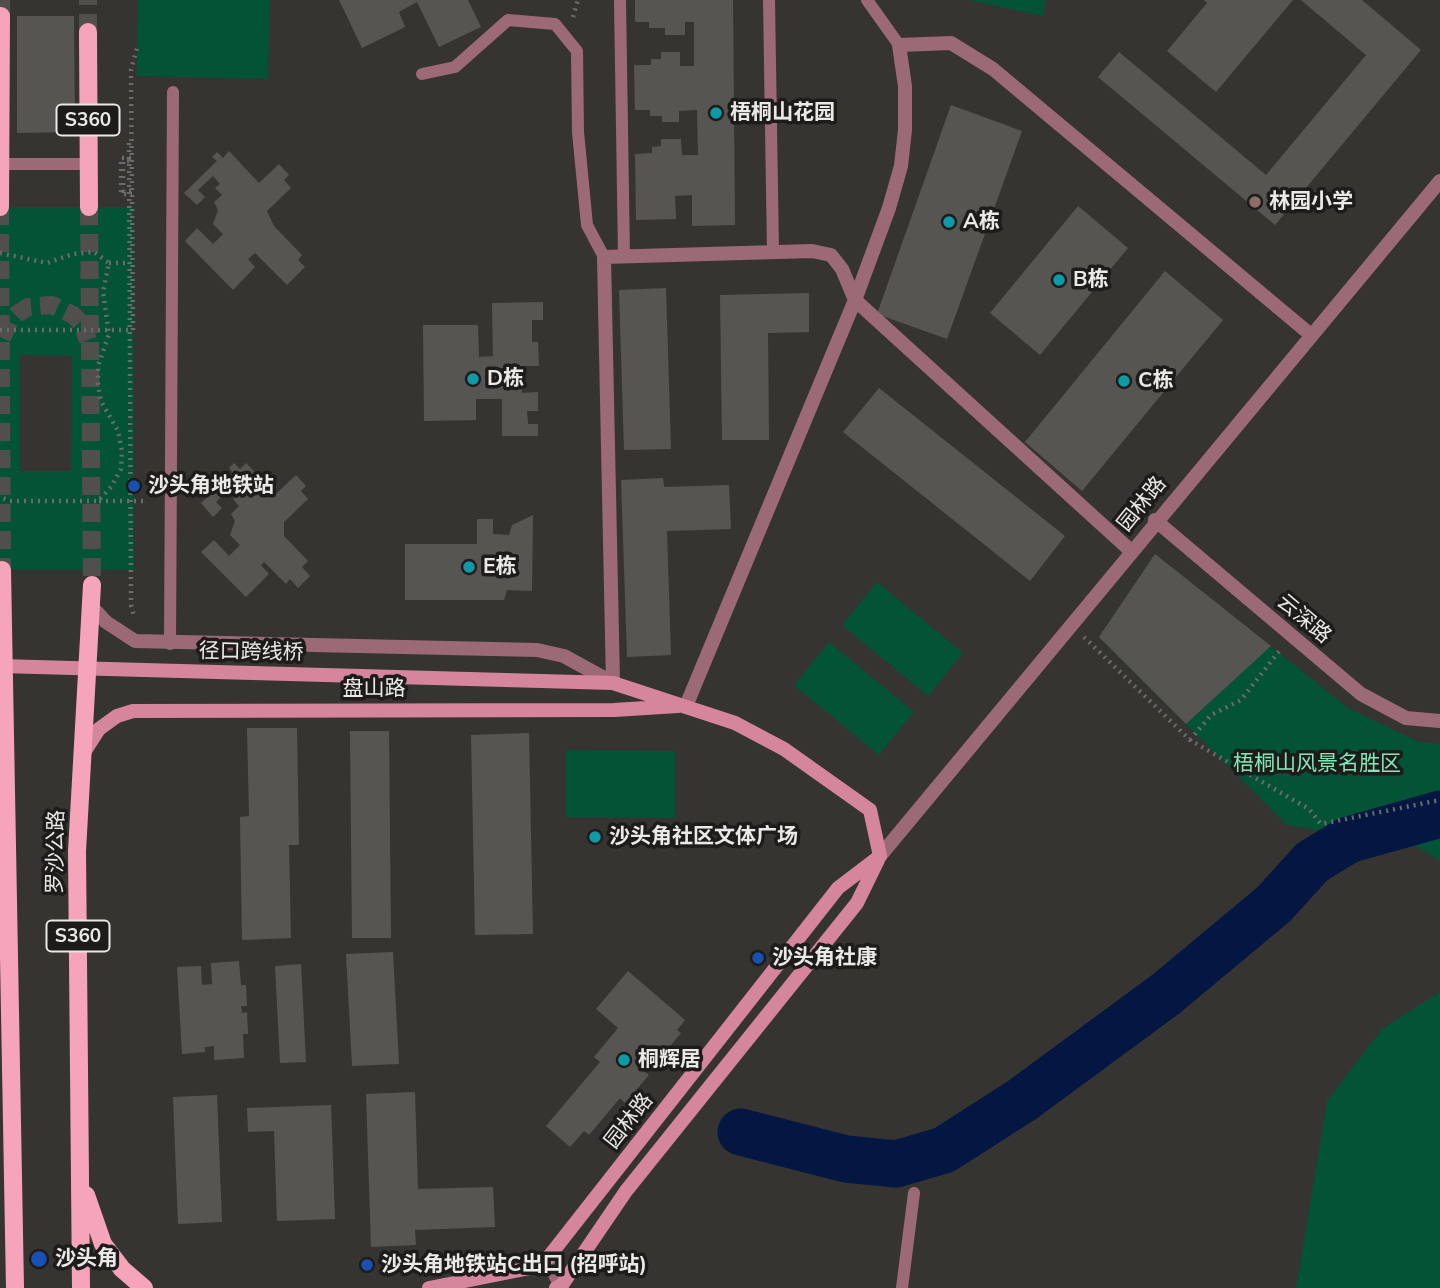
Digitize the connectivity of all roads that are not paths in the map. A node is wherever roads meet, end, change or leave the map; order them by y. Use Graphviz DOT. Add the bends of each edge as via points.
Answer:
graph roads {
  1 [pos="620,0"];
  2 [pos="769,0"];
  3 [pos="867,0"];
  4 [pos="1,16"];
  5 [pos="88,32"];
  6 [pos="899,45"];
  7 [pos="422,74"];
  8 [pos="173,92"];
  9 [pos="1,163"];
  10 [pos="88,164"];
  11 [pos="1440,181"];
  12 [pos="1,207"];
  13 [pos="89,207"];
  14 [pos="773,252"];
  15 [pos="624,256"];
  16 [pos="604,257"];
  17 [pos="855,300"];
  18 [pos="1311,335"];
  19 [pos="1155,520"];
  20 [pos="1131,551"];
  21 [pos="2,570"];
  22 [pos="92,585"];
  23 [pos="92,607"];
  24 [pos="170,644"];
  25 [pos="0,666"];
  26 [pos="502,679"];
  27 [pos="612,682"];
  28 [pos="686,706"];
  29 [pos="1440,721"];
  30 [pos="81,756"];
  31 [pos="4,781"];
  32 [pos="880,856"];
  33 [pos="80,1168"];
  34 [pos="914,1193"];
  35 [pos="547,1259"];
  36 [pos="560,1287"];
  37 [pos="15,1288"];
  38 [pos="81,1288"];
  39 [pos="144,1288"];
  40 [pos="429,1288"];
  41 [pos="902,1288"];
  1 -- 15 [label="lane"];
  2 -- 14 [label="lane"];
  3 -- 6 [label="lane"];
  4 -- 9 [label="main road"];
  5 -- 10 [label="main road, S360"];
  6 -- 17 [label="street" via="905,86 901,166"];
  6 -- 18 [label="street" via="951,43 993,69"];
  7 -- 16 [label="lane" via="455,67 508,20 555,24 577,51 578,132 587,225"];
  8 -- 24 [label="lane"];
  9 -- 10 [label="lane"];
  9 -- 12 [label="main road"];
  10 -- 13 [label="main road, S360"];
  11 -- 18 [label="street, 园林路"];
  14 -- 15 [label="street"];
  14 -- 17 [label="street" via="831,255"];
  15 -- 16 [label="street"];
  16 -- 27 [label="street"];
  17 -- 20 [label="street"];
  17 -- 28 [label="street"];
  18 -- 19 [label="street, 园林路"];
  19 -- 20 [label="street, 园林路"];
  19 -- 29 [label="street, 云深路" via="1361,694 1406,718"];
  20 -- 32 [label="street, 园林路"];
  21 -- 31 [label="main road"];
  22 -- 23 [label="main road, 罗沙公路 / S360"];
  23 -- 24 [label="street" via="135,641"];
  23 -- 30 [label="main road, 罗沙公路 / S360"];
  24 -- 27 [label="street" via="537,650 564,656"];
  25 -- 26 [label="main road, 径口跨线桥"];
  26 -- 27 [label="main road, 盘山路"];
  27 -- 28 [label="main road, 盘山路"];
  28 -- 30 [label="main road, 盘山路" via="133,711 99,729"];
  28 -- 32 [label="main road, 盘山路" via="735,723 784,749 870,810"];
  30 -- 33 [label="main road, 罗沙公路 / S360" via="77,851"];
  31 -- 37 [label="main road"];
  32 -- 35 [label="main road, 园林路" via="838,888"];
  32 -- 36 [label="main road, 园林路" via="857,903 626,1191"];
  33 -- 38 [label="main road, 罗沙公路 / S360"];
  33 -- 39 [label="main road" via="103,1244"];
  34 -- 41 [label="lane"];
  35 -- 36 [label="street"];
  35 -- 40 [label="main road" via="530,1268"];
}
